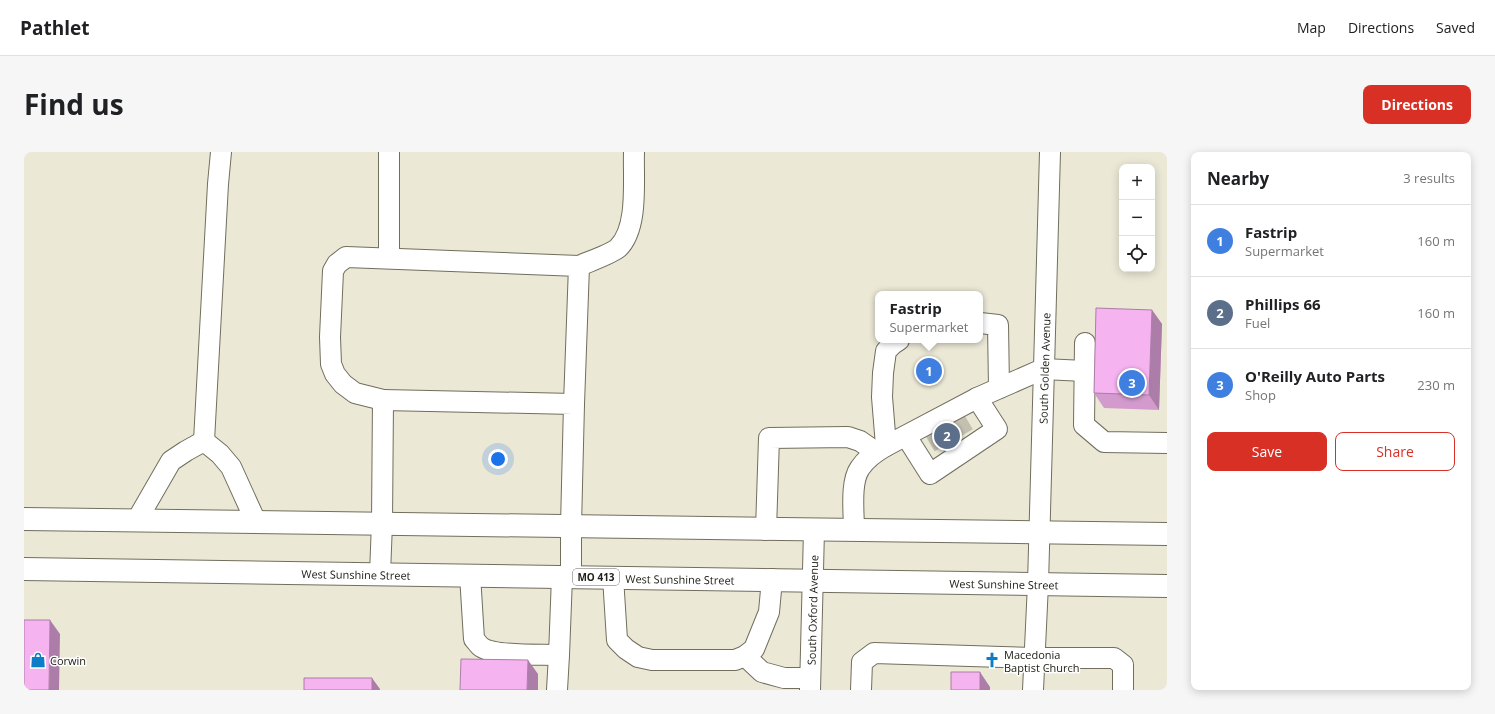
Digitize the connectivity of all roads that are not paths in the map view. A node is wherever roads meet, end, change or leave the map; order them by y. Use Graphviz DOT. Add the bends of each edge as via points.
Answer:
graph roads {
  1 [pos="221,152"];
  2 [pos="389,152"];
  3 [pos="634,152"];
  4 [pos="1050,152"];
  5 [pos="389,258"];
  6 [pos="579,266"];
  7 [pos="983,323"];
  8 [pos="894,343"];
  9 [pos="1085,343"];
  10 [pos="1043,369"];
  11 [pos="1085,371"];
  12 [pos="999,388"];
  13 [pos="977,398"];
  14 [pos="383,400"];
  15 [pos="574,404"];
  16 [pos="906,436"];
  17 [pos="204,442"];
  18 [pos="1167,443"];
  19 [pos="881,449"];
  20 [pos="24,519"];
  21 [pos="137,520"];
  22 [pos="256,522"];
  23 [pos="382,524"];
  24 [pos="571,526"];
  25 [pos="766,530"];
  26 [pos="814,530"];
  27 [pos="854,530"];
  28 [pos="1039,532"];
  29 [pos="1167,534"];
  30 [pos="24,569"];
  31 [pos="380,574"];
  32 [pos="470,575"];
  33 [pos="567,577"];
  34 [pos="613,577"];
  35 [pos="772,580"];
  36 [pos="813,580"];
  37 [pos="1038,584"];
  38 [pos="1167,586"];
  39 [pos="559,655"];
  40 [pos="745,656"];
  41 [pos="1035,658"];
  42 [pos="810,684"];
  43 [pos="557,690"];
  44 [pos="861,690"];
  45 [pos="1033,690"];
  46 [pos="1123,690"];
  1 -- 17 [label="street"];
  2 -- 5 [label="street"];
  3 -- 6 [label="street" via="633,212 624,241 617,249"];
  4 -- 10 [label="street, South Golden Avenue"];
  5 -- 6 [label="street"];
  5 -- 14 [label="street" via="346,256 336,264 333,271 331,364 343,384 355,393"];
  6 -- 15 [label="street"];
  7 -- 12 [label="street" via="998,325"];
  8 -- 19 [label="street" via="886,351 883,373"];
  9 -- 11 [label="street"];
  10 -- 11 [label="street"];
  10 -- 12 [label="street"];
  10 -- 28 [label="street, South Golden Avenue"];
  11 -- 18 [label="street" via="1084,425 1104,442"];
  12 -- 13 [label="street"];
  13 -- 16 [label="street" via="953,415"];
  13 -- 16 [label="street" via="997,429 949,455 930,474"];
  14 -- 15 [label="street"];
  14 -- 23 [label="street"];
  15 -- 24 [label="street"];
  16 -- 19 [label="street"];
  17 -- 21 [label="street" via="186,450 171,461"];
  17 -- 22 [label="street" via="231,466"];
  19 -- 25 [label="street" via="848,437 769,438"];
  19 -- 27 [label="street" via="860,468 854,482"];
  20 -- 21 [label="main road"];
  21 -- 22 [label="main road"];
  22 -- 23 [label="main road"];
  23 -- 24 [label="main road"];
  23 -- 31 [label="street"];
  24 -- 25 [label="main road"];
  24 -- 33 [label="street"];
  25 -- 26 [label="main road"];
  26 -- 27 [label="main road"];
  26 -- 36 [label="street, South Oxford Avenue"];
  27 -- 28 [label="main road"];
  28 -- 29 [label="main road"];
  28 -- 37 [label="street, South Golden Avenue"];
  30 -- 31 [label="main road, West Sunshine Street / MO 413"];
  31 -- 32 [label="main road, West Sunshine Street / MO 413"];
  32 -- 33 [label="main road, West Sunshine Street / MO 413"];
  32 -- 39 [label="street" via="474,639 480,647 497,652"];
  33 -- 34 [label="main road, West Sunshine Street / MO 413"];
  33 -- 39 [label="street"];
  34 -- 35 [label="main road, West Sunshine Street / MO 413"];
  34 -- 40 [label="street" via="617,640 638,657 652,660 735,660"];
  35 -- 36 [label="main road, West Sunshine Street / MO 413"];
  35 -- 40 [label="street" via="769,612 754,649"];
  36 -- 37 [label="main road, West Sunshine Street / MO 413"];
  36 -- 42 [label="street, South Oxford Avenue"];
  37 -- 38 [label="main road, West Sunshine Street / MO 413"];
  37 -- 41 [label="street, South Golden Avenue"];
  39 -- 43 [label="street"];
  40 -- 42 [label="street" via="762,672"];
  41 -- 44 [label="street" via="874,653 862,662"];
  41 -- 45 [label="street, South Golden Avenue"];
  41 -- 46 [label="street" via="1114,658 1123,665"];
}
